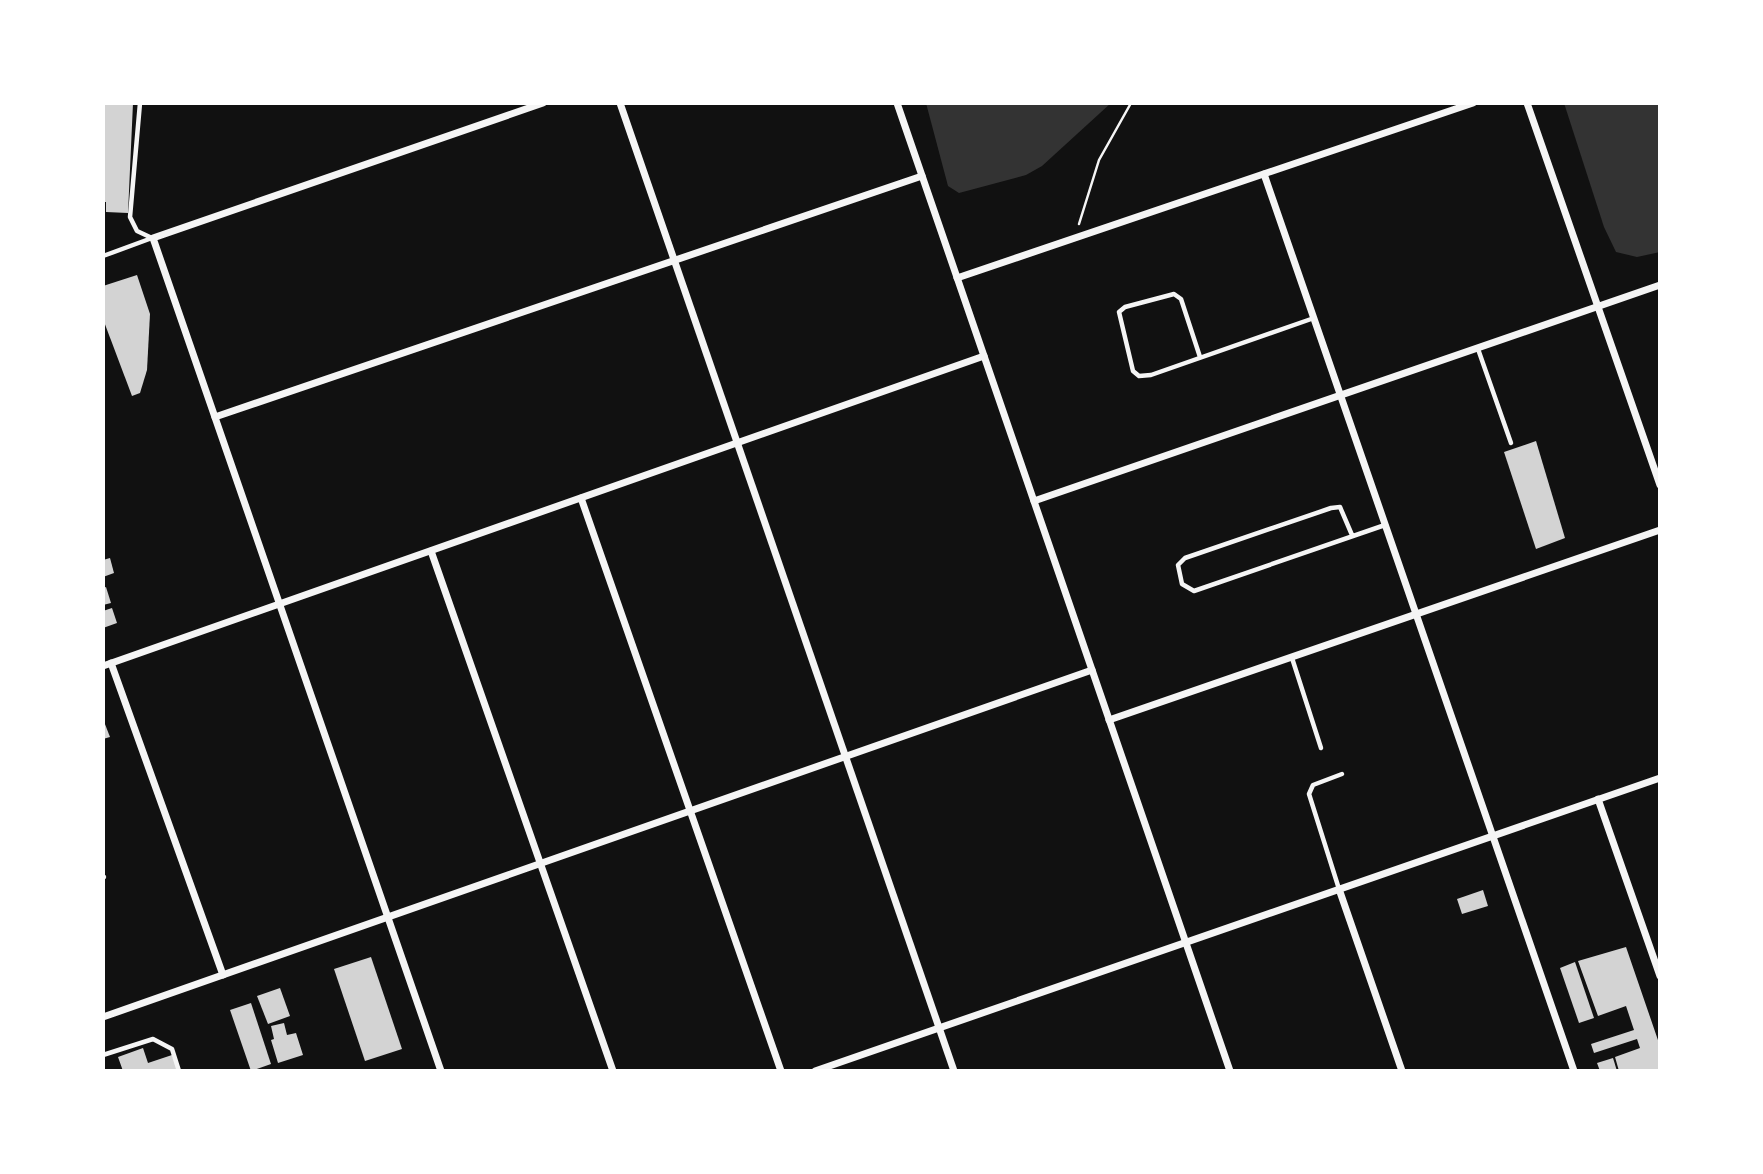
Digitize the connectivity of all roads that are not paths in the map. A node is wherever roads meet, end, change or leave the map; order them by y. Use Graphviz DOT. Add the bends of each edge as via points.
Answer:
graph roads {
  1 [pos="140,103"];
  2 [pos="543,103"];
  3 [pos="620,103"];
  4 [pos="897,103"];
  5 [pos="1472,103"];
  6 [pos="1527,103"];
  7 [pos="1264,174"];
  8 [pos="922,176"];
  9 [pos="153,238"];
  10 [pos="103,256"];
  11 [pos="674,260"];
  12 [pos="957,278"];
  13 [pos="1660,285"];
  14 [pos="1598,306"];
  15 [pos="1314,318"];
  16 [pos="1477,348"];
  17 [pos="984,356"];
  18 [pos="1200,358"];
  19 [pos="1340,395"];
  20 [pos="215,417"];
  21 [pos="737,443"];
  22 [pos="1511,443"];
  23 [pos="1660,485"];
  24 [pos="581,498"];
  25 [pos="1034,501"];
  26 [pos="1385,525"];
  27 [pos="1660,530"];
  28 [pos="1352,535"];
  29 [pos="430,551"];
  30 [pos="280,604"];
  31 [pos="1416,614"];
  32 [pos="1292,657"];
  33 [pos="107,665"];
  34 [pos="1092,670"];
  35 [pos="1110,720"];
  36 [pos="1321,748"];
  37 [pos="846,757"];
  38 [pos="1342,774"];
  39 [pos="1660,778"];
  40 [pos="1598,799"];
  41 [pos="690,811"];
  42 [pos="1493,835"];
  43 [pos="541,863"];
  44 [pos="1339,889"];
  45 [pos="388,917"];
  46 [pos="1186,942"];
  47 [pos="223,975"];
  48 [pos="1660,976"];
  49 [pos="103,1017"];
  50 [pos="939,1028"];
  51 [pos="103,1055"];
  52 [pos="179,1071"];
  53 [pos="441,1071"];
  54 [pos="614,1071"];
  55 [pos="781,1071"];
  56 [pos="815,1071"];
  57 [pos="954,1071"];
  58 [pos="1230,1071"];
  59 [pos="1402,1071"];
  60 [pos="1574,1071"];
  1 -- 9 [label="lane" via="130,217 138,231"];
  2 -- 9 [label="street"];
  3 -- 11 [label="street"];
  4 -- 8 [label="street"];
  5 -- 7 [label="street"];
  6 -- 14 [label="street"];
  7 -- 12 [label="street"];
  7 -- 15 [label="street"];
  8 -- 11 [label="street"];
  8 -- 12 [label="street"];
  9 -- 10 [label="lane"];
  9 -- 20 [label="street"];
  11 -- 20 [label="street"];
  11 -- 21 [label="street"];
  12 -- 17 [label="street"];
  13 -- 14 [label="street"];
  14 -- 16 [label="street"];
  14 -- 23 [label="street"];
  15 -- 18 [label="lane"];
  15 -- 19 [label="street"];
  16 -- 19 [label="street"];
  16 -- 22 [label="lane"];
  17 -- 21 [label="street"];
  17 -- 25 [label="street"];
  18 -- 18 [label="lane" via="1139,376 1133,371 1119,312 1174,294 1181,299"];
  19 -- 25 [label="street"];
  19 -- 26 [label="street"];
  20 -- 30 [label="street"];
  21 -- 24 [label="street"];
  21 -- 37 [label="street"];
  24 -- 29 [label="street"];
  24 -- 41 [label="street"];
  25 -- 34 [label="street"];
  26 -- 28 [label="lane"];
  26 -- 31 [label="street"];
  27 -- 31 [label="street"];
  28 -- 28 [label="lane" via="1340,507 1331,508 1185,558 1178,565 1182,584 1194,591"];
  29 -- 30 [label="street"];
  29 -- 43 [label="street"];
  30 -- 33 [label="street"];
  30 -- 45 [label="street"];
  31 -- 32 [label="street"];
  31 -- 42 [label="street"];
  32 -- 35 [label="street"];
  32 -- 36 [label="lane"];
  33 -- 47 [label="street"];
  34 -- 35 [label="street"];
  34 -- 37 [label="street"];
  35 -- 46 [label="street"];
  37 -- 41 [label="street"];
  37 -- 50 [label="street"];
  38 -- 44 [label="lane" via="1313,785 1310,794"];
  39 -- 40 [label="street"];
  40 -- 42 [label="street"];
  40 -- 48 [label="street"];
  41 -- 43 [label="street"];
  41 -- 55 [label="street"];
  42 -- 44 [label="street"];
  42 -- 60 [label="street"];
  43 -- 45 [label="street"];
  43 -- 54 [label="street"];
  44 -- 46 [label="street"];
  44 -- 59 [label="street"];
  45 -- 47 [label="street"];
  45 -- 53 [label="street"];
  46 -- 50 [label="street"];
  46 -- 58 [label="street"];
  47 -- 49 [label="street"];
  50 -- 56 [label="street"];
  50 -- 57 [label="street"];
  51 -- 52 [label="lane" via="153,1039 172,1049"];
}
